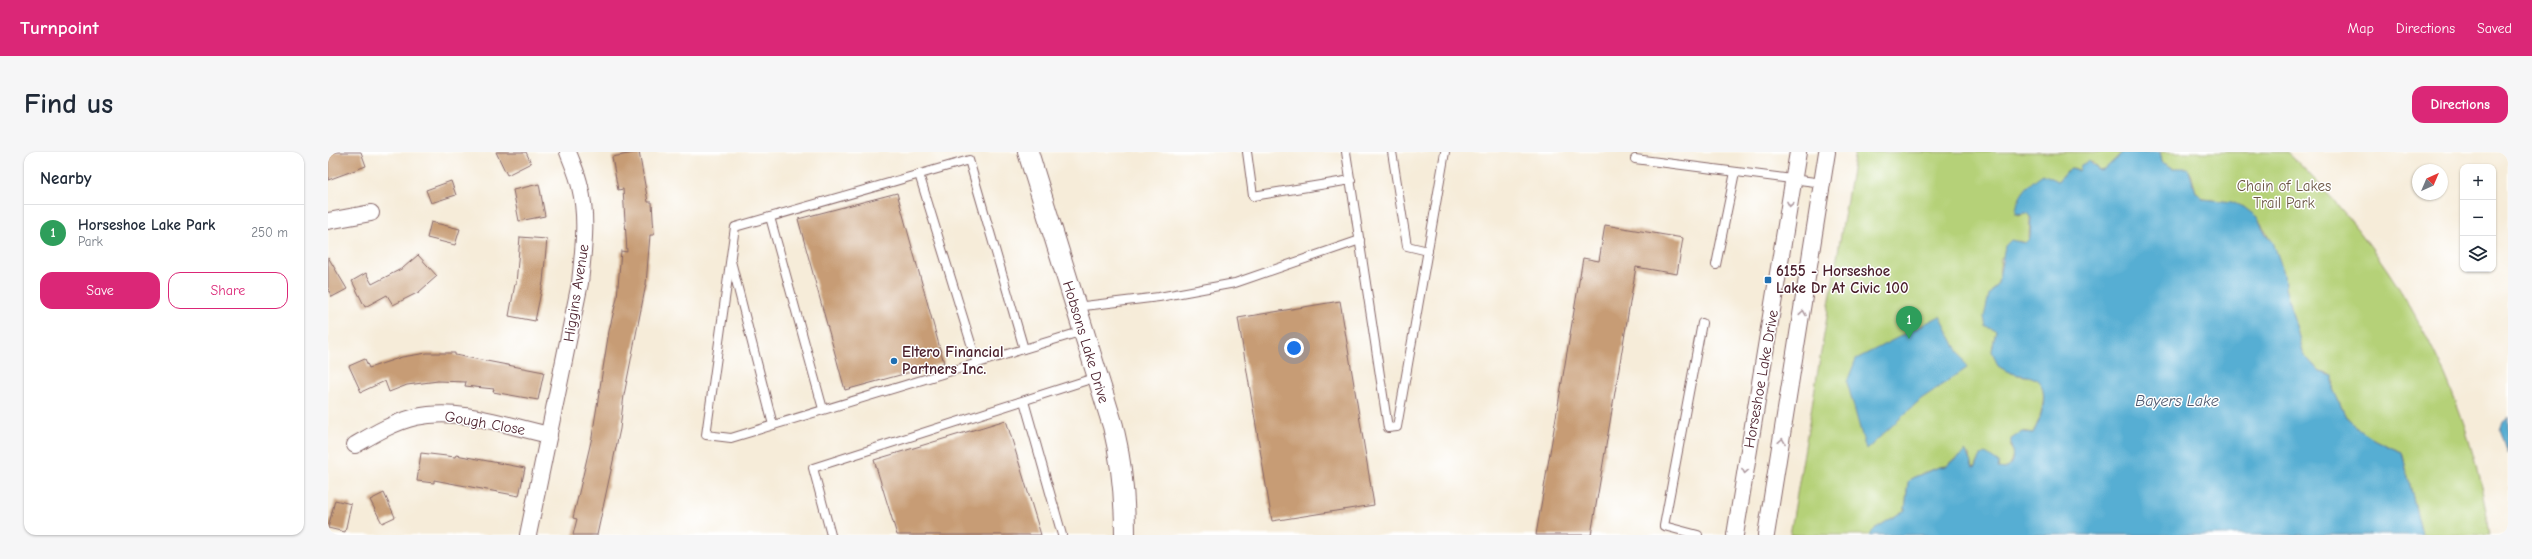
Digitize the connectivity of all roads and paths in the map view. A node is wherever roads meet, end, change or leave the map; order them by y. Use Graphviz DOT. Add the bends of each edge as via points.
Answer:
graph roads {
  1 [pos="568,152"];
  2 [pos="1028,152"];
  3 [pos="1247,152"];
  4 [pos="1346,152"];
  5 [pos="1392,152"];
  6 [pos="1445,152"];
  7 [pos="1798,152"];
  8 [pos="1828,152"];
  9 [pos="1635,159"];
  10 [pos="1735,172"];
  11 [pos="919,174"];
  12 [pos="1794,179"];
  13 [pos="1351,180"];
  14 [pos="1823,183"];
  15 [pos="371,213"];
  16 [pos="770,217"];
  17 [pos="328,221"];
  18 [pos="1360,240"];
  19 [pos="1428,251"];
  20 [pos="730,257"];
  21 [pos="1716,265"];
  22 [pos="1076,307"];
  23 [pos="1702,323"];
  24 [pos="1083,331"];
  25 [pos="1024,349"];
  26 [pos="978,363"];
  27 [pos="1098,377"];
  28 [pos="1024,401"];
  29 [pos="823,409"];
  30 [pos="773,425"];
  31 [pos="549,435"];
  32 [pos="355,445"];
  33 [pos="1763,533"];
  34 [pos="528,535"];
  35 [pos="831,535"];
  36 [pos="1062,535"];
  37 [pos="1125,535"];
  38 [pos="1698,535"];
  39 [pos="1735,535"];
  1 -- 31 [label="street, Higgins Avenue" via="580,186 586,221 580,283"];
  2 -- 22 [label="street, Hobsons Lake Drive"];
  3 -- 13 [label="lane" via="1253,196"];
  4 -- 13 [label="lane"];
  5 -- 19 [label="lane" via="1407,246"];
  6 -- 19 [label="lane"];
  7 -- 12 [label="street, Horseshoe Lake Drive"];
  8 -- 14 [label="street, Horseshoe Lake Drive"];
  9 -- 10 [label="lane"];
  10 -- 12 [label="lane"];
  10 -- 21 [label="lane"];
  11 -- 16 [label="lane"];
  11 -- 25 [label="lane" via="969,160"];
  11 -- 26 [label="lane"];
  12 -- 14 [label="lane"];
  12 -- 39 [label="street, Horseshoe Lake Drive, one-way"];
  13 -- 18 [label="lane"];
  33 -- 14 [label="street, Horseshoe Lake Drive, one-way"];
  15 -- 17 [label="street"];
  16 -- 20 [label="lane" via="734,227"];
  16 -- 29 [label="lane"];
  18 -- 19 [label="lane" via="1388,428 1396,427"];
  18 -- 22 [label="lane" via="1235,283 1159,297"];
  20 -- 30 [label="lane"];
  20 -- 30 [label="lane" via="706,435 731,438"];
  22 -- 24 [label="street, Hobsons Lake Drive"];
  23 -- 38 [label="lane" via="1664,526"];
  24 -- 25 [label="lane"];
  24 -- 27 [label="street, Hobsons Lake Drive"];
  25 -- 26 [label="lane"];
  26 -- 29 [label="lane"];
  27 -- 28 [label="lane"];
  27 -- 37 [label="street, Hobsons Lake Drive" via="1121,459"];
  28 -- 35 [label="lane" via="813,468"];
  28 -- 36 [label="lane"];
  29 -- 30 [label="lane"];
  31 -- 32 [label="street, Gough Close" via="458,415 435,414 398,423"];
  31 -- 34 [label="street, Higgins Avenue"];
}
